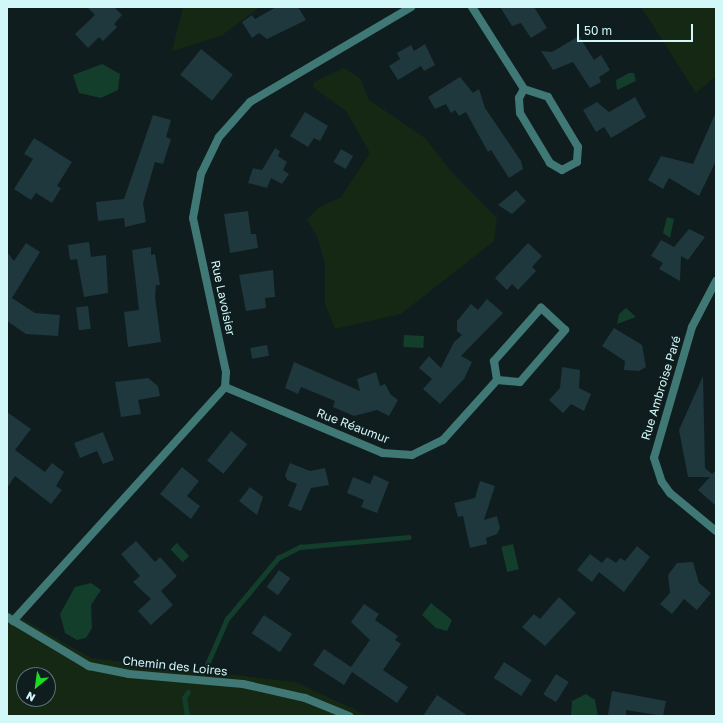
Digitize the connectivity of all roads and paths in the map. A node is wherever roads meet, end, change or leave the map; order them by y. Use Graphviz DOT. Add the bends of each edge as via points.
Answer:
graph roads {
  1 [pos="411,7"];
  2 [pos="472,7"];
  3 [pos="524,88"];
  4 [pos="716,280"];
  5 [pos="497,380"];
  6 [pos="225,387"];
  7 [pos="716,531"];
  8 [pos="10,619"];
  9 [pos="349,716"];
  1 -- 6 [label="street, Rue Lavoisier" via="250,102 220,137 201,174 193,218 226,372"];
  2 -- 3 [label="street"];
  3 -- 3 [label="street" via="519,98 520,113 550,163 562,170 577,162 578,147 548,97"];
  4 -- 7 [label="street, Rue Ambroise Paré" via="692,328 654,458 662,482 670,493"];
  5 -- 5 [label="street" via="520,382 565,330 541,308 494,360"];
  5 -- 6 [label="street, Rue Réaumur" via="443,440 412,454 383,453"];
  6 -- 8 [label="street"];
  8 -- 9 [label="street, Chemin des Loires" via="89,666 129,674 243,684 305,698"];
}
